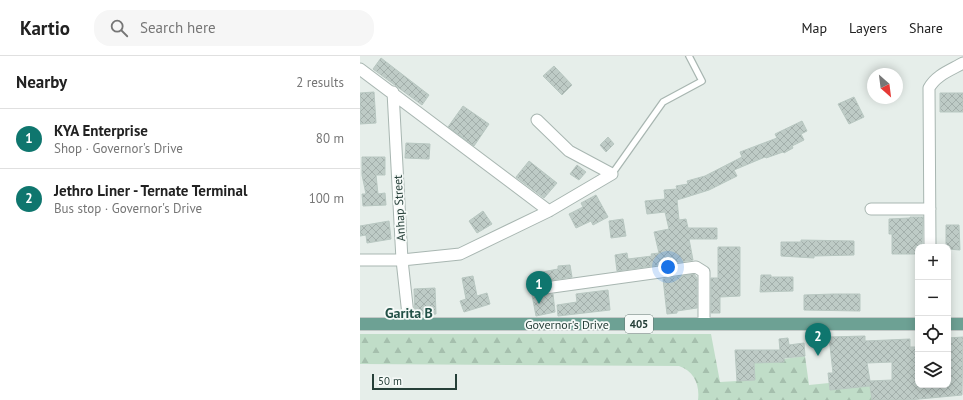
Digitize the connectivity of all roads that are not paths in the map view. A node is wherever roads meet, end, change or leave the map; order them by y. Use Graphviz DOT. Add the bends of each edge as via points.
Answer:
graph roads {
  1 [pos="689,56"];
  2 [pos="963,63"];
  3 [pos="360,69"];
  4 [pos="393,92"];
  5 [pos="537,120"];
  6 [pos="612,174"];
  7 [pos="871,209"];
  8 [pos="930,209"];
  9 [pos="549,211"];
  10 [pos="930,244"];
  11 [pos="360,260"];
  12 [pos="402,260"];
  13 [pos="538,288"];
  14 [pos="360,324"];
  15 [pos="409,324"];
  16 [pos="704,324"];
  17 [pos="915,324"];
  18 [pos="951,324"];
  19 [pos="963,324"];
  1 -- 6 [label="lane" via="702,81 663,102"];
  2 -- 8 [label="street" via="939,76 929,88"];
  3 -- 4 [label="street"];
  4 -- 9 [label="street"];
  4 -- 12 [label="street, Anhap Street"];
  5 -- 6 [label="street" via="569,151"];
  6 -- 9 [label="street"];
  7 -- 8 [label="street"];
  8 -- 10 [label="street"];
  9 -- 12 [label="street" via="460,254"];
  11 -- 12 [label="street"];
  12 -- 15 [label="street, Anhap Street"];
  13 -- 16 [label="street" via="696,267 704,272"];
  14 -- 15 [label="main road, Governor's Drive / 405"];
  15 -- 16 [label="main road, Governor's Drive / 405"];
  16 -- 17 [label="main road, Governor's Drive / 405"];
  18 -- 19 [label="main road"];
}
